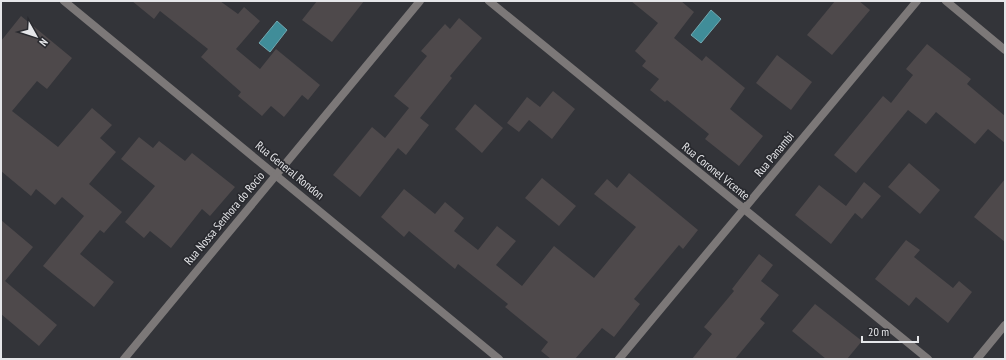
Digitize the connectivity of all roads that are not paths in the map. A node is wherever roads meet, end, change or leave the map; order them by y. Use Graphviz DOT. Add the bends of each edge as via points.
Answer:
graph roads {
  1 [pos="64,1"];
  2 [pos="420,1"];
  3 [pos="490,1"];
  4 [pos="917,1"];
  5 [pos="946,1"];
  6 [pos="1005,50"];
  7 [pos="276,174"];
  8 [pos="744,208"];
  9 [pos="1005,326"];
  10 [pos="124,359"];
  11 [pos="499,359"];
  12 [pos="619,359"];
  13 [pos="928,359"];
  14 [pos="977,359"];
  1 -- 7 [label="street, Rua General Rondon"];
  2 -- 7 [label="street, Rua Nossa Senhora do Rocio"];
  3 -- 8 [label="street, Rua Coronel Vicente"];
  4 -- 8 [label="street, Rua Panambi"];
  5 -- 6 [label="street"];
  7 -- 10 [label="street, Rua Nossa Senhora do Rocio"];
  7 -- 11 [label="street, Rua General Rondon"];
  8 -- 12 [label="street, Rua Panambi"];
  8 -- 13 [label="street, Rua Coronel Vicente"];
  9 -- 14 [label="street"];
}
